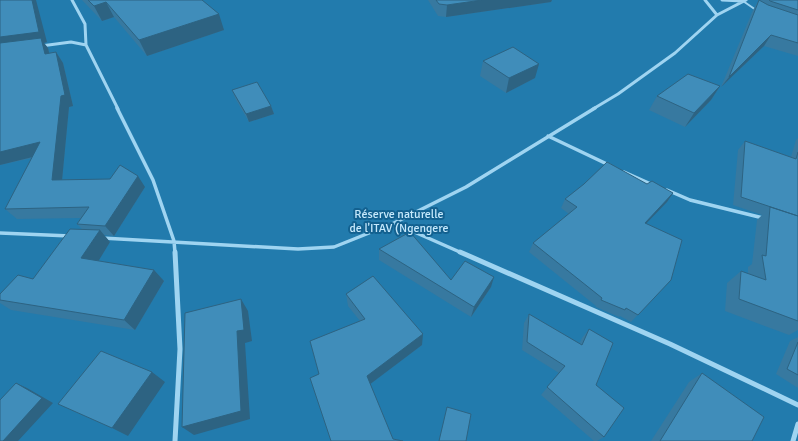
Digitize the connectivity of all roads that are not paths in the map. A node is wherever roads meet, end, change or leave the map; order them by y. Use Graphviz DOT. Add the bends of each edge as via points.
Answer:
graph roads {
  1 [pos="72,0"];
  2 [pos="705,0"];
  3 [pos="722,0"];
  4 [pos="744,1"];
  5 [pos="762,13"];
  6 [pos="717,15"];
  7 [pos="86,45"];
  8 [pos="40,46"];
  9 [pos="548,136"];
  10 [pos="612,166"];
  11 [pos="618,169"];
  12 [pos="657,186"];
  13 [pos="663,189"];
  14 [pos="770,221"];
  15 [pos="394,223"];
  16 [pos="0,233"];
  17 [pos="73,236"];
  18 [pos="96,238"];
  19 [pos="174,241"];
  20 [pos="798,404"];
  21 [pos="798,424"];
  22 [pos="175,441"];
  23 [pos="793,441"];
  1 -- 7 [label="street" via="85,24"];
  2 -- 6 [label="street"];
  3 -- 4 [label="street"];
  4 -- 5 [label="lane"];
  4 -- 6 [label="street"];
  6 -- 9 [label="street" via="675,53 624,89"];
  7 -- 8 [label="street" via="71,42"];
  7 -- 19 [label="street" via="153,180"];
  9 -- 10 [label="street"];
  9 -- 15 [label="street" via="466,187"];
  11 -- 12 [label="street"];
  13 -- 14 [label="street" via="690,200"];
  15 -- 19 [label="street" via="334,247 298,249"];
  15 -- 20 [label="street" via="670,344"];
  16 -- 17 [label="street"];
  18 -- 19 [label="street"];
  19 -- 22 [label="street" via="180,349"];
  21 -- 23 [label="street"];
}
